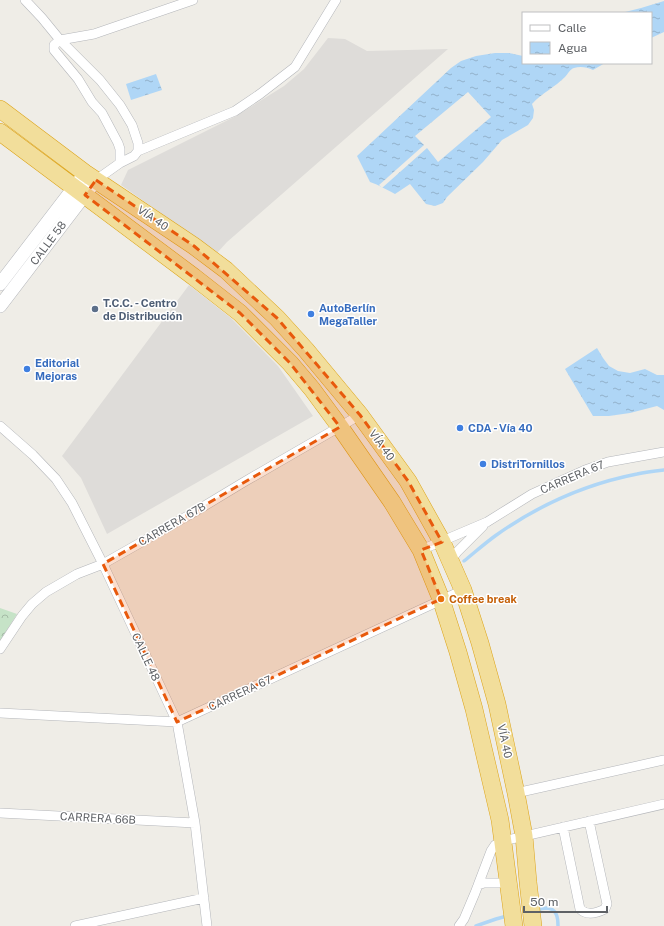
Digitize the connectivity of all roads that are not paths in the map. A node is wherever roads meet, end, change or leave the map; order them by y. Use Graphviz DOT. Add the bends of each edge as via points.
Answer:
graph roads {
  1 [pos="25,0"];
  2 [pos="193,0"];
  3 [pos="336,0"];
  4 [pos="60,40"];
  5 [pos="0,110"];
  6 [pos="0,132"];
  7 [pos="138,151"];
  8 [pos="120,163"];
  9 [pos="91,176"];
  10 [pos="79,191"];
  11 [pos="0,284"];
  12 [pos="0,306"];
  13 [pos="360,415"];
  14 [pos="0,426"];
  15 [pos="340,427"];
  16 [pos="664,452"];
  17 [pos="487,522"];
  18 [pos="442,542"];
  19 [pos="421,550"];
  20 [pos="451,560"];
  21 [pos="103,564"];
  22 [pos="463,590"];
  23 [pos="441,599"];
  24 [pos="0,649"];
  25 [pos="0,713"];
  26 [pos="177,722"];
  27 [pos="664,760"];
  28 [pos="516,793"];
  29 [pos="664,804"];
  30 [pos="0,813"];
  31 [pos="589,822"];
  32 [pos="195,823"];
  33 [pos="563,827"];
  34 [pos="524,836"];
  35 [pos="503,841"];
  36 [pos="478,885"];
  37 [pos="509,885"];
  38 [pos="204,898"];
  39 [pos="75,926"];
  40 [pos="207,926"];
  41 [pos="459,926"];
  42 [pos="514,926"];
  43 [pos="533,926"];
  1 -- 4 [label="street"];
  2 -- 4 [label="street" via="94,34"];
  3 -- 7 [label="street" via="295,67 260,94 235,111"];
  4 -- 7 [label="street" via="100,80 120,105 134,131"];
  4 -- 8 [label="street" via="54,45 54,50 102,113 120,149"];
  5 -- 9 [label="highway, VÍA 40"];
  6 -- 10 [label="highway, VÍA 40"];
  7 -- 8 [label="street"];
  8 -- 9 [label="street"];
  9 -- 10 [label="street, CALLE 58"];
  9 -- 13 [label="highway, VÍA 40" via="226,270 277,318"];
  10 -- 11 [label="street, CALLE 58"];
  10 -- 12 [label="street, CALLE 58"];
  10 -- 15 [label="highway, VÍA 40" via="240,313 290,363"];
  13 -- 15 [label="street, CARRERA 67B"];
  13 -- 18 [label="highway, VÍA 40" via="408,481"];
  14 -- 21 [label="street, CALLE 48" via="34,455 56,479 72,503"];
  15 -- 19 [label="highway, VÍA 40" via="392,502"];
  15 -- 21 [label="street, CARRERA 67B"];
  16 -- 17 [label="street, CARRERA 67" via="608,462 586,470 532,494"];
  17 -- 18 [label="street, CARRERA 67"];
  17 -- 20 [label="street, CARRERA 67"];
  18 -- 19 [label="street, CARRERA 67"];
  18 -- 20 [label="highway, VÍA 40"];
  19 -- 23 [label="highway, VÍA 40"];
  20 -- 22 [label="highway, VÍA 40"];
  21 -- 24 [label="street, CARRERA 67B" via="77,574 38,597"];
  21 -- 26 [label="street, CALLE 48"];
  22 -- 23 [label="street, CARRERA 67"];
  22 -- 28 [label="highway, VÍA 40" via="497,704"];
  23 -- 26 [label="street, CARRERA 67"];
  23 -- 35 [label="highway, VÍA 40" via="474,709"];
  25 -- 26 [label="street, CARRERA 67"];
  26 -- 32 [label="street, CALLE 48"];
  27 -- 28 [label="street"];
  28 -- 34 [label="highway, VÍA 40"];
  29 -- 31 [label="street"];
  30 -- 32 [label="street, CARRERA 66B"];
  31 -- 33 [label="street"];
  31 -- 33 [label="street" via="607,904 605,909 600,911 589,913 580,909"];
  32 -- 38 [label="street, CALLE 48"];
  33 -- 34 [label="street"];
  34 -- 35 [label="street"];
  34 -- 43 [label="highway, VÍA 40"];
  35 -- 36 [label="street" via="495,845 491,851"];
  35 -- 37 [label="highway, VÍA 40"];
  36 -- 37 [label="street"];
  36 -- 41 [label="street"];
  37 -- 42 [label="highway, VÍA 40"];
  38 -- 39 [label="street"];
  38 -- 40 [label="street, CALLE 48"];
}
